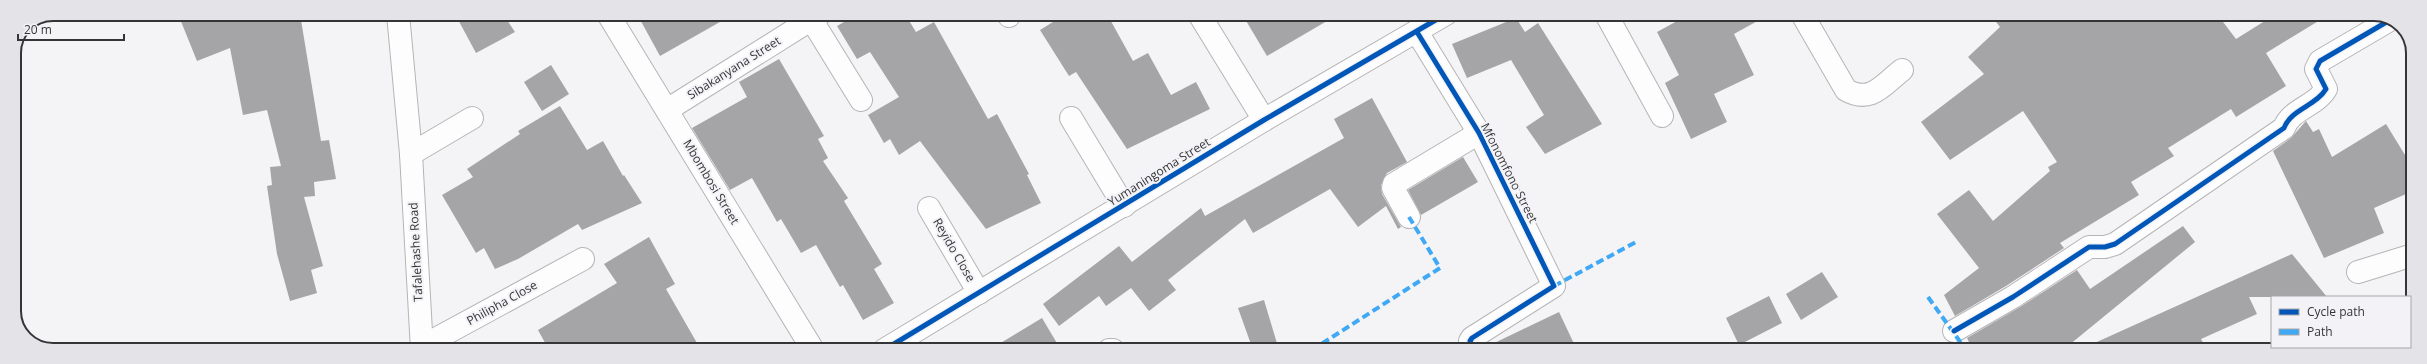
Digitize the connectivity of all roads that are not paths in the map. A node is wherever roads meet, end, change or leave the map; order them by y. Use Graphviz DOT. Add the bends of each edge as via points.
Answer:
graph roads {
  1 [pos="399,21"];
  2 [pos="612,21"];
  3 [pos="805,21"];
  4 [pos="816,21"];
  5 [pos="1203,21"];
  6 [pos="1435,21"];
  7 [pos="1610,21"];
  8 [pos="1806,21"];
  9 [pos="2385,23"];
  10 [pos="1417,32"];
  11 [pos="1902,70"];
  12 [pos="861,100"];
  13 [pos="667,110"];
  14 [pos="1662,116"];
  15 [pos="472,118"];
  16 [pos="1071,118"];
  17 [pos="1264,120"];
  18 [pos="1479,133"];
  19 [pos="411,154"];
  20 [pos="1124,206"];
  21 [pos="929,208"];
  22 [pos="1408,216"];
  23 [pos="2406,257"];
  24 [pos="582,259"];
  25 [pos="2358,272"];
  26 [pos="979,293"];
  27 [pos="1954,331"];
  28 [pos="422,343"];
  29 [pos="431,343"];
  30 [pos="809,343"];
  31 [pos="896,343"];
  32 [pos="1470,343"];
  1 -- 19 [label="street, Tafalehashe Road"];
  2 -- 13 [label="street, Mbombosi Street"];
  3 -- 13 [label="street, Sibakanyana Street"];
  4 -- 12 [label="street"];
  5 -- 17 [label="street"];
  6 -- 10 [label="street, Yumaningoma Street"];
  7 -- 14 [label="street"];
  8 -- 11 [label="street" via="1846,90 1855,95 1864,97 1874,93"];
  9 -- 27 [label="street" via="2320,61 2316,69 2326,89 2321,97 2292,116 2284,128 2115,244 2090,247 2013,297"];
  10 -- 17 [label="street, Yumaningoma Street"];
  10 -- 18 [label="street, Mfonomfono Street"];
  13 -- 30 [label="street, Mbombosi Street"];
  15 -- 19 [label="street"];
  16 -- 20 [label="street"];
  17 -- 20 [label="street, Yumaningoma Street"];
  18 -- 22 [label="street" via="1394,184 1393,188"];
  18 -- 32 [label="street, Mfonomfono Street" via="1554,286 1472,338"];
  19 -- 28 [label="street, Tafalehashe Road"];
  20 -- 26 [label="street, Yumaningoma Street"];
  21 -- 26 [label="street, Reyido Close"];
  23 -- 25 [label="street"];
  24 -- 29 [label="street, Philipha Close"];
  26 -- 31 [label="street, Yumaningoma Street"];
}
